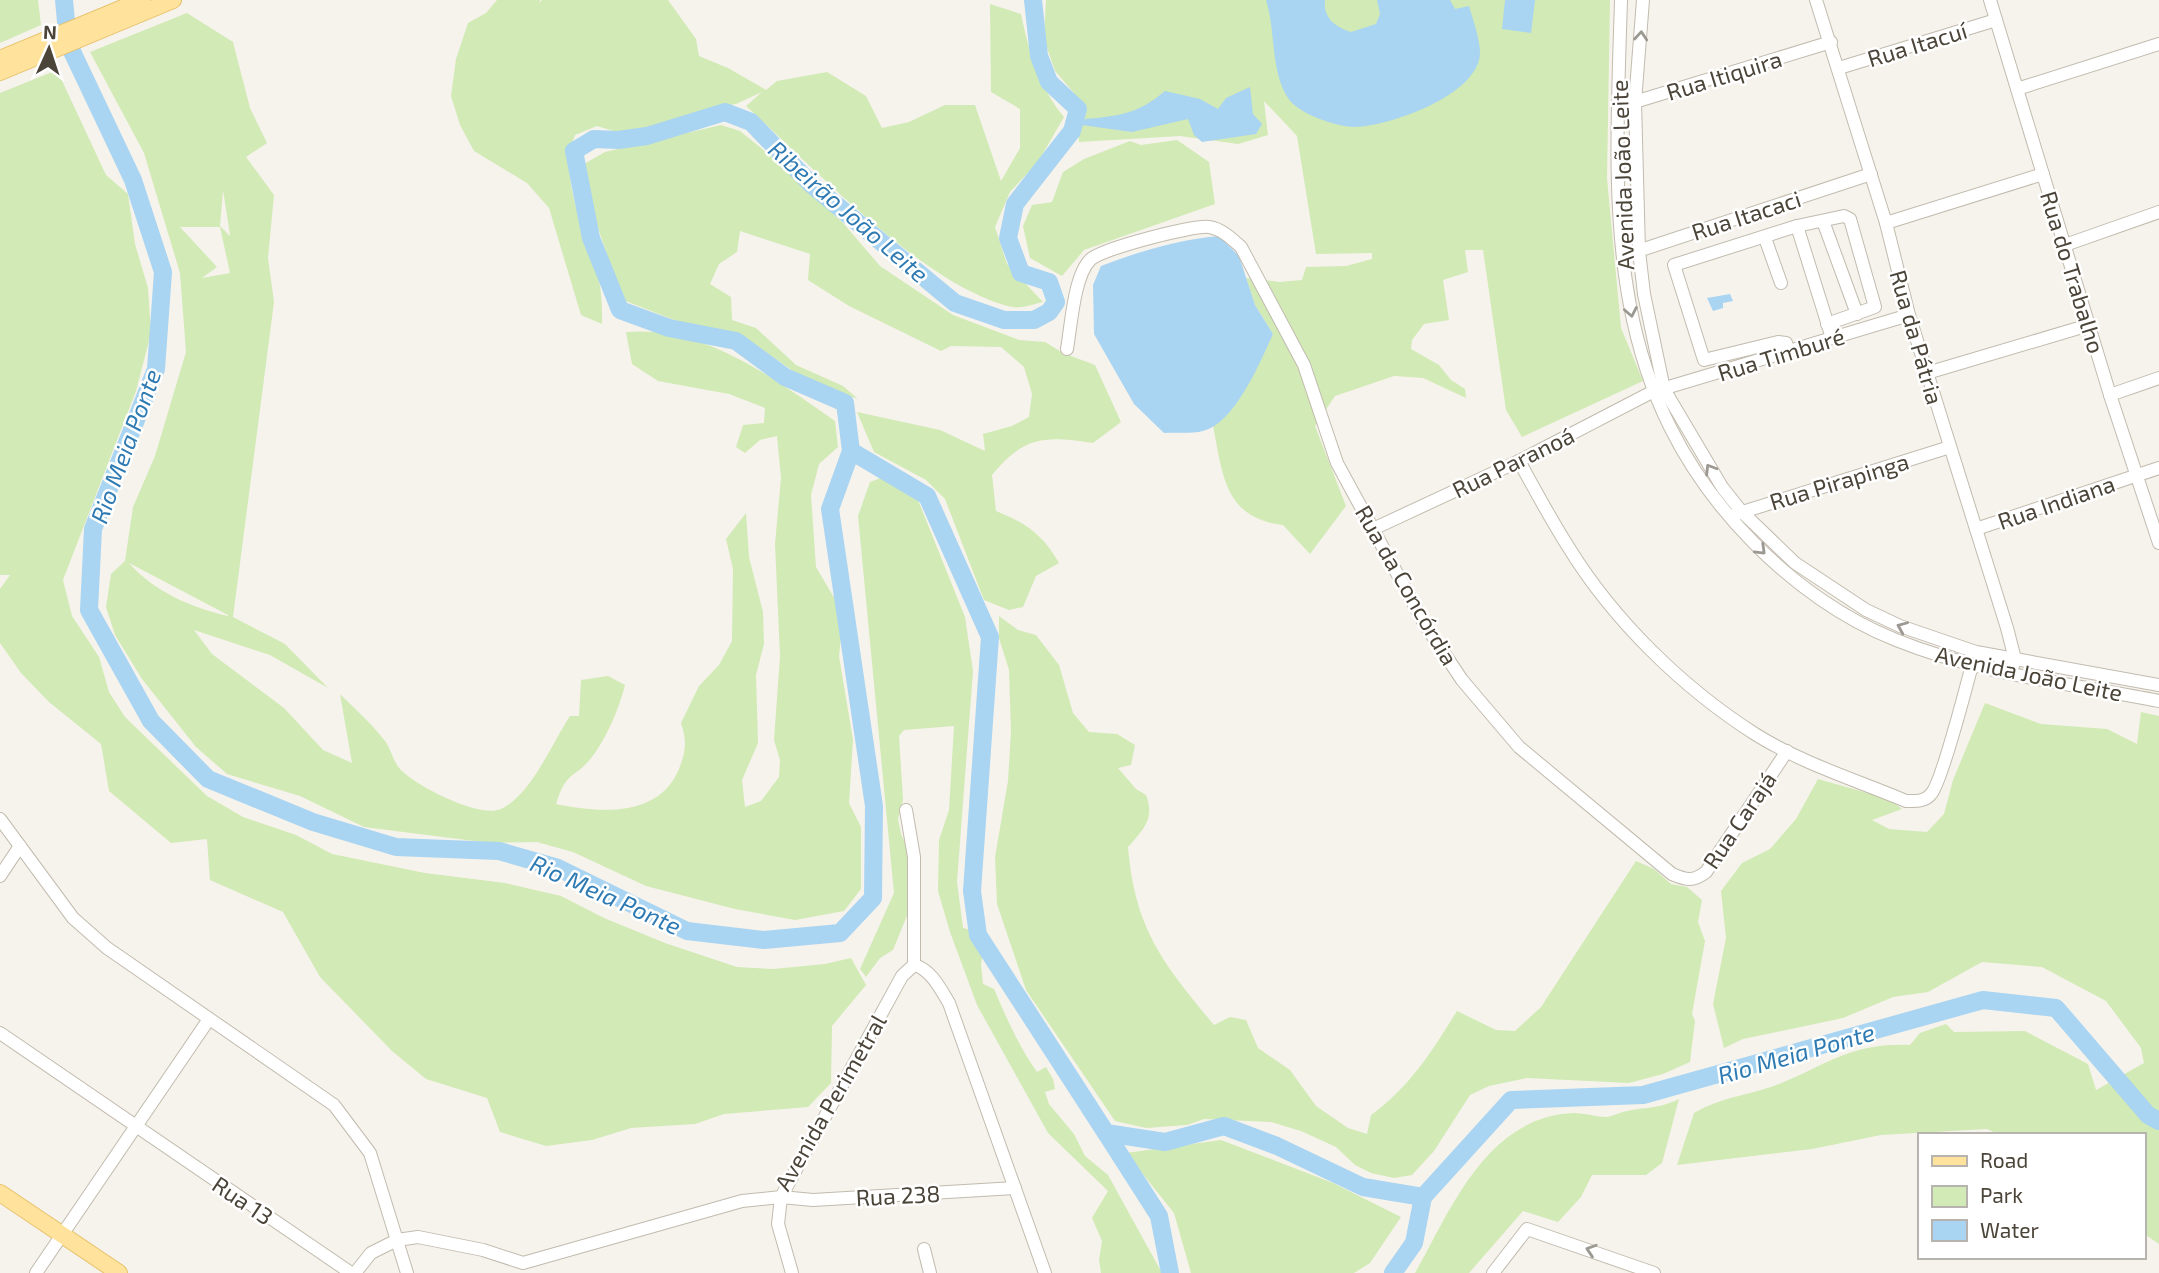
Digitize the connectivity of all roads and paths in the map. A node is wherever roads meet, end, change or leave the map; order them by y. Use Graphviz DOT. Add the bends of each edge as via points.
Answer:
graph roads {
  1 [pos="142,0"];
  2 [pos="173,0"];
  3 [pos="1621,0"];
  4 [pos="1643,0"];
  5 [pos="1816,0"];
  6 [pos="1990,0"];
  7 [pos="1996,20"];
  8 [pos="94,27"];
  9 [pos="1831,42"];
  10 [pos="2159,44"];
  11 [pos="23,56"];
  12 [pos="0,59"];
  13 [pos="1839,68"];
  14 [pos="0,72"];
  15 [pos="2017,89"];
  16 [pos="1635,102"];
  17 [pos="1618,107"];
  18 [pos="1636,139"];
  19 [pos="1618,141"];
  20 [pos="1871,174"];
  21 [pos="2043,174"];
  22 [pos="2159,212"];
  23 [pos="1823,221"];
  24 [pos="1886,223"];
  25 [pos="1797,226"];
  26 [pos="1765,238"];
  27 [pos="2064,245"];
  28 [pos="1639,251"];
  29 [pos="1621,254"];
  30 [pos="1781,283"];
  31 [pos="1857,314"];
  32 [pos="1909,315"];
  33 [pos="1827,324"];
  34 [pos="2089,325"];
  35 [pos="1832,338"];
  36 [pos="1067,349"];
  37 [pos="1737,352"];
  38 [pos="1788,352"];
  39 [pos="1750,363"];
  40 [pos="1927,373"];
  41 [pos="2159,378"];
  42 [pos="1658,391"];
  43 [pos="2110,395"];
  44 [pos="1950,447"];
  45 [pos="1519,461"];
  46 [pos="2159,468"];
  47 [pos="2137,475"];
  48 [pos="1741,511"];
  49 [pos="1730,518"];
  50 [pos="1373,529"];
  51 [pos="1976,529"];
  52 [pos="2159,543"];
  53 [pos="2015,659"];
  54 [pos="1972,665"];
  55 [pos="2012,673"];
  56 [pos="2159,685"];
  57 [pos="2159,701"];
  58 [pos="1787,751"];
  59 [pos="906,810"];
  60 [pos="0,819"];
  61 [pos="20,846"];
  62 [pos="0,876"];
  63 [pos="1686,880"];
  64 [pos="914,965"];
  65 [pos="209,1018"];
  66 [pos="0,1033"];
  67 [pos="135,1127"];
  68 [pos="1015,1188"];
  69 [pos="0,1193"];
  70 [pos="781,1197"];
  71 [pos="62,1235"];
  72 [pos="397,1240"];
  73 [pos="924,1249"];
  74 [pos="371,1253"];
  75 [pos="405,1267"];
  76 [pos="527,1268"];
  77 [pos="36,1273"];
  78 [pos="119,1273"];
  79 [pos="353,1273"];
  80 [pos="792,1273"];
  81 [pos="930,1273"];
  82 [pos="1045,1273"];
  83 [pos="1493,1273"];
  84 [pos="1654,1273"];
  1 -- 8 [label="main road"];
  2 -- 8 [label="main road"];
  3 -- 17 [label="street, Avenida João Leite"];
  16 -- 4 [label="street, Avenida João Leite, one-way"];
  5 -- 9 [label="street, Rua da Pátria"];
  6 -- 7 [label="street, Rua do Trabalho"];
  7 -- 13 [label="street, Rua Itacuí"];
  7 -- 15 [label="street, Rua do Trabalho"];
  8 -- 11 [label="main road"];
  9 -- 13 [label="street, Rua da Pátria"];
  9 -- 16 [label="street, Rua Itiquira"];
  10 -- 15 [label="street"];
  11 -- 12 [label="main road"];
  11 -- 14 [label="main road"];
  13 -- 20 [label="street, Rua da Pátria"];
  15 -- 21 [label="street, Rua do Trabalho"];
  16 -- 17 [label="street, Rua Itiquira"];
  16 -- 18 [label="street, Avenida João Leite"];
  17 -- 19 [label="street, Avenida João Leite"];
  18 -- 19 [label="street"];
  18 -- 28 [label="street, Avenida João Leite"];
  19 -- 29 [label="street, Avenida João Leite"];
  20 -- 24 [label="street, Rua da Pátria"];
  20 -- 28 [label="street, Rua Itacaci"];
  21 -- 24 [label="street"];
  21 -- 27 [label="street, Rua do Trabalho"];
  22 -- 27 [label="street"];
  23 -- 25 [label="street"];
  23 -- 31 [label="street"];
  23 -- 31 [label="street" via="1850,219 1875,304 1874,309"];
  24 -- 32 [label="street, Rua da Pátria"];
  25 -- 26 [label="street"];
  25 -- 33 [label="street"];
  26 -- 30 [label="street"];
  26 -- 37 [label="street" via="1674,265 1702,358"];
  27 -- 34 [label="street, Rua do Trabalho"];
  28 -- 29 [label="street, Rua Itacaci"];
  28 -- 42 [label="street, Avenida João Leite"];
  29 -- 42 [label="street, Avenida João Leite, one-way" via="1637,346"];
  31 -- 33 [label="street"];
  32 -- 35 [label="street, Rua Timburé"];
  32 -- 40 [label="street, Rua da Pátria"];
  33 -- 35 [label="street"];
  34 -- 40 [label="street"];
  34 -- 43 [label="street, Rua do Trabalho"];
  35 -- 38 [label="street, Rua Timburé"];
  36 -- 50 [label="street, Rua da Concórdia" via="1080,277 1090,260 1182,230 1210,227 1227,235 1241,247 1304,365 1337,463"];
  37 -- 38 [label="street" via="1778,342 1786,343"];
  37 -- 39 [label="street"];
  38 -- 39 [label="street, Rua Timburé"];
  39 -- 42 [label="street, Rua Timburé"];
  40 -- 44 [label="street, Rua da Pátria"];
  41 -- 43 [label="street"];
  42 -- 45 [label="street, Rua Paranoá"];
  48 -- 42 [label="street, Avenida João Leite, one-way"];
  42 -- 49 [label="street, Avenida João Leite" via="1696,471"];
  43 -- 47 [label="street, Rua do Trabalho"];
  44 -- 48 [label="street, Rua Pirapinga"];
  44 -- 51 [label="street, Rua da Pátria"];
  45 -- 50 [label="street, Rua Paranoá"];
  45 -- 58 [label="street" via="1570,550 1630,628 1689,685 1755,734"];
  46 -- 47 [label="street, Rua Indiana"];
  47 -- 51 [label="street, Rua Indiana"];
  47 -- 52 [label="street, Rua do Trabalho"];
  48 -- 49 [label="street, Rua Pirapinga"];
  53 -- 48 [label="street, Avenida João Leite, one-way" via="1938,641 1866,610 1795,563"];
  49 -- 54 [label="street, Avenida João Leite, one-way" via="1785,572 1859,622 1894,640"];
  50 -- 63 [label="street, Rua da Concórdia" via="1424,623 1476,698 1519,747 1672,874"];
  51 -- 53 [label="street, Rua da Pátria"];
  53 -- 55 [label="street, Rua da Pátria"];
  53 -- 56 [label="street, Avenida João Leite"];
  54 -- 55 [label="street, Avenida João Leite"];
  54 -- 58 [label="street" via="1931,794 1919,802 1906,801"];
  55 -- 57 [label="street, Avenida João Leite"];
  58 -- 63 [label="street, Rua Carajá" via="1706,872"];
  59 -- 64 [label="street" via="914,857"];
  60 -- 61 [label="street"];
  61 -- 62 [label="street"];
  61 -- 65 [label="street" via="73,918 107,948"];
  64 -- 68 [label="street" via="935,981 949,1003"];
  64 -- 70 [label="street, Avenida Perimetral" via="902,976"];
  65 -- 67 [label="street"];
  65 -- 72 [label="street" via="334,1105 370,1153"];
  66 -- 67 [label="street, Rua 13"];
  67 -- 71 [label="street"];
  67 -- 79 [label="street, Rua 13"];
  68 -- 70 [label="street, Rua 238" via="813,1200"];
  68 -- 82 [label="street"];
  69 -- 71 [label="main road"];
  70 -- 76 [label="street, Avenida Perimetral" via="742,1202"];
  70 -- 80 [label="street" via="778,1224"];
  71 -- 77 [label="street"];
  71 -- 78 [label="main road"];
  72 -- 74 [label="street"];
  72 -- 75 [label="street"];
  72 -- 76 [label="street, Avenida Perimetral" via="418,1237 483,1250"];
  73 -- 81 [label="street"];
  74 -- 75 [label="street" via="391,1255"];
  74 -- 79 [label="street"];
  84 -- 83 [label="street, one-way" via="1527,1229"];
}
